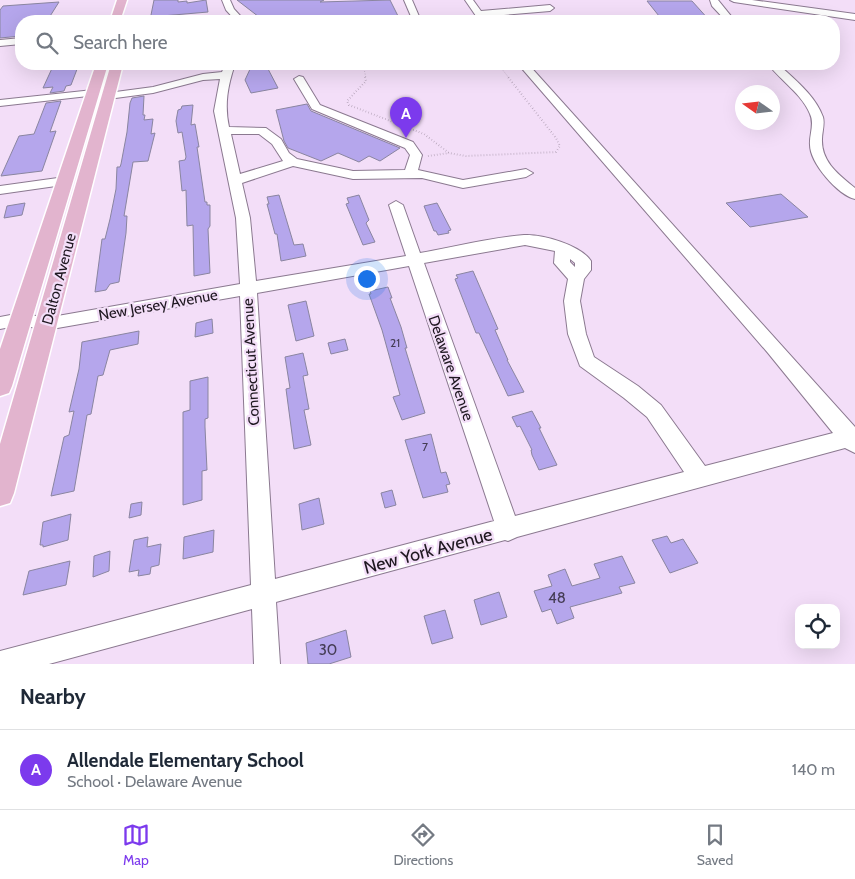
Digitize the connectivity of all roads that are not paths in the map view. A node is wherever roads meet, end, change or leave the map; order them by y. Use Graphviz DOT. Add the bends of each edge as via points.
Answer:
graph roads {
  1 [pos="122,0"];
  2 [pos="226,0"];
  3 [pos="408,0"];
  4 [pos="469,0"];
  5 [pos="542,0"];
  6 [pos="714,0"];
  7 [pos="734,0"];
  8 [pos="117,15"];
  9 [pos="235,15"];
  10 [pos="414,15"];
  11 [pos="529,15"];
  12 [pos="725,15"];
  13 [pos="835,15"];
  14 [pos="840,16"];
  15 [pos="855,18"];
  16 [pos="15,42"];
  17 [pos="0,43"];
  18 [pos="102,70"];
  19 [pos="114,70"];
  20 [pos="225,70"];
  21 [pos="228,70"];
  22 [pos="528,70"];
  23 [pos="779,70"];
  24 [pos="299,79"];
  25 [pos="100,94"];
  26 [pos="0,103"];
  27 [pos="223,130"];
  28 [pos="293,162"];
  29 [pos="526,173"];
  30 [pos="411,174"];
  31 [pos="234,181"];
  32 [pos="64,182"];
  33 [pos="0,190"];
  34 [pos="855,195"];
  35 [pos="396,205"];
  36 [pos="414,260"];
  37 [pos="247,289"];
  38 [pos="10,321"];
  39 [pos="46,324"];
  40 [pos="0,386"];
  41 [pos="853,440"];
  42 [pos="700,477"];
  43 [pos="0,493"];
  44 [pos="508,530"];
  45 [pos="263,595"];
  46 [pos="0,664"];
  47 [pos="267,664"];
  1 -- 8 [label="main road"];
  2 -- 9 [label="street"];
  3 -- 10 [label="street"];
  4 -- 11 [label="street" via="479,14"];
  5 -- 11 [label="street" via="550,8"];
  6 -- 12 [label="street"];
  7 -- 13 [label="street"];
  14 -- 15 [label="street"];
  16 -- 17 [label="street"];
  18 -- 25 [label="main road, Dalton Avenue"];
  19 -- 25 [label="main road, Dalton Avenue"];
  20 -- 25 [label="street" via="152,90"];
  21 -- 27 [label="street, Connecticut Avenue" via="220,110"];
  22 -- 41 [label="street"];
  23 -- 34 [label="street" via="806,97 817,116 817,156 820,162"];
  24 -- 30 [label="street" via="316,107 409,146 416,155"];
  25 -- 26 [label="street"];
  25 -- 32 [label="main road, Dalton Avenue"];
  25 -- 39 [label="main road, Dalton Avenue"];
  27 -- 28 [label="street" via="262,132 277,142 284,156"];
  27 -- 31 [label="street, Connecticut Avenue"];
  28 -- 30 [label="street" via="353,175"];
  28 -- 31 [label="street"];
  29 -- 30 [label="street" via="463,184"];
  31 -- 37 [label="street, Connecticut Avenue" via="243,218"];
  32 -- 33 [label="street"];
  32 -- 38 [label="main road, Dalton Avenue"];
  35 -- 36 [label="street, Delaware Avenue"];
  36 -- 37 [label="street, New Jersey Avenue"];
  36 -- 42 [label="street, New Jersey Avenue" via="525,240 537,240 577,256 583,261 583,270 576,278 572,301 577,334 586,361 654,411"];
  36 -- 44 [label="street, Delaware Avenue"];
  37 -- 39 [label="street, New Jersey Avenue"];
  37 -- 45 [label="street, Connecticut Avenue"];
  38 -- 39 [label="street"];
  38 -- 40 [label="main road, Dalton Avenue"];
  39 -- 43 [label="main road, Dalton Avenue"];
  41 -- 42 [label="street, New York Avenue"];
  42 -- 44 [label="street, New York Avenue"];
  44 -- 45 [label="street, New York Avenue"];
  45 -- 46 [label="street, New York Avenue"];
  45 -- 47 [label="street, Connecticut Avenue"];
}
